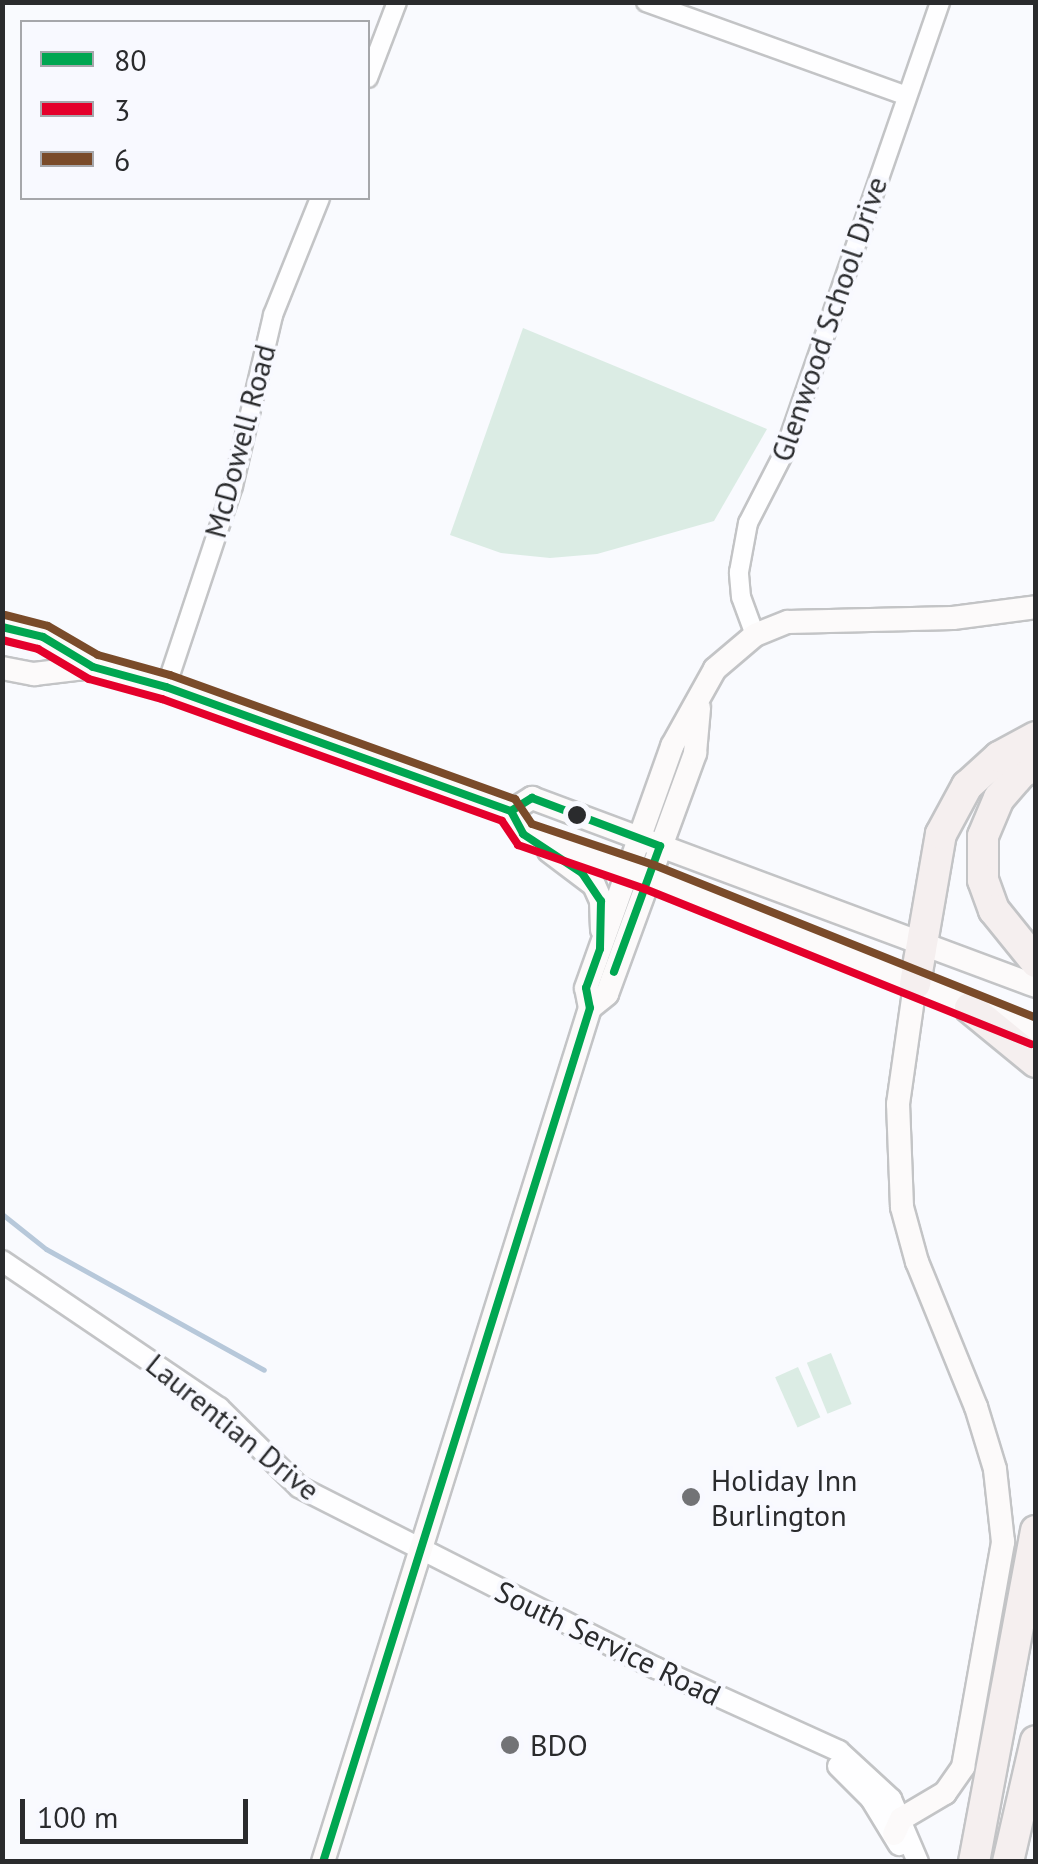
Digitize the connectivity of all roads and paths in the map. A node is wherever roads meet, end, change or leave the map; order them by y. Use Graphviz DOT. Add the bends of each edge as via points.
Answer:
graph roads {
  1 [pos="398,2"];
  2 [pos="646,2"];
  3 [pos="940,2"];
  4 [pos="370,73"];
  5 [pos="907,96"];
  6 [pos="319,200"];
  7 [pos="1036,607"];
  8 [pos="2,627"];
  9 [pos="755,635"];
  10 [pos="93,667"];
  11 [pos="2,668"];
  12 [pos="166,688"];
  13 [pos="1036,737"];
  14 [pos="1036,764"];
  15 [pos="511,811"];
  16 [pos="524,834"];
  17 [pos="650,842"];
  18 [pos="639,873"];
  19 [pos="920,944"];
  20 [pos="600,949"];
  21 [pos="1036,962"];
  22 [pos="915,984"];
  23 [pos="1036,986"];
  24 [pos="590,1008"];
  25 [pos="970,1008"];
  26 [pos="1036,1032"];
  27 [pos="1036,1062"];
  28 [pos="2,1262"];
  29 [pos="1036,1531"];
  30 [pos="420,1550"];
  31 [pos="1036,1741"];
  32 [pos="898,1826"];
  33 [pos="323,1862"];
  34 [pos="906,1862"];
  35 [pos="918,1862"];
  36 [pos="974,1862"];
  37 [pos="1008,1862"];
  1 -- 4 [label="street"];
  2 -- 5 [label="street"];
  3 -- 5 [label="street, Glenwood School Drive"];
  5 -- 9 [label="street, Glenwood School Drive" via="784,453 748,523 740,584"];
  6 -- 12 [label="street, McDowell Road" via="273,314 233,486"];
  7 -- 9 [label="main road" via="953,618 788,622"];
  8 -- 10 [label="main road" via="42,637"];
  9 -- 17 [label="main road" via="715,669 672,746"];
  10 -- 11 [label="main road" via="34,674"];
  10 -- 12 [label="main road"];
  12 -- 15 [label="main road"];
  13 -- 19 [label="highway" via="998,757 967,786 941,834"];
  14 -- 21 [label="highway" via="999,798 982,836 983,880 994,910"];
  15 -- 16 [label="main road"];
  15 -- 17 [label="main road" via="532,798"];
  16 -- 18 [label="main road"];
  16 -- 20 [label="main road" via="594,886 604,918"];
  17 -- 18 [label="main road"];
  17 -- 19 [label="main road"];
  18 -- 20 [label="main road"];
  18 -- 22 [label="main road"];
  18 -- 24 [label="main road" via="607,994"];
  19 -- 22 [label="highway"];
  19 -- 23 [label="main road"];
  20 -- 24 [label="main road" via="586,988"];
  22 -- 25 [label="main road"];
  22 -- 32 [label="main road" via="898,1104 902,1207 990,1454 1003,1542 963,1767 945,1793"];
  24 -- 30 [label="main road"];
  25 -- 26 [label="main road"];
  25 -- 27 [label="highway"];
  28 -- 30 [label="street, Laurentian Drive" via="219,1408 299,1486"];
  29 -- 36 [label="highway"];
  30 -- 32 [label="street, South Service Road" via="827,1744 887,1793"];
  30 -- 33 [label="main road"];
  31 -- 37 [label="highway"];
  32 -- 34 [label="street, South Service Road"];
  32 -- 35 [label="street, South Service Road"];
}
